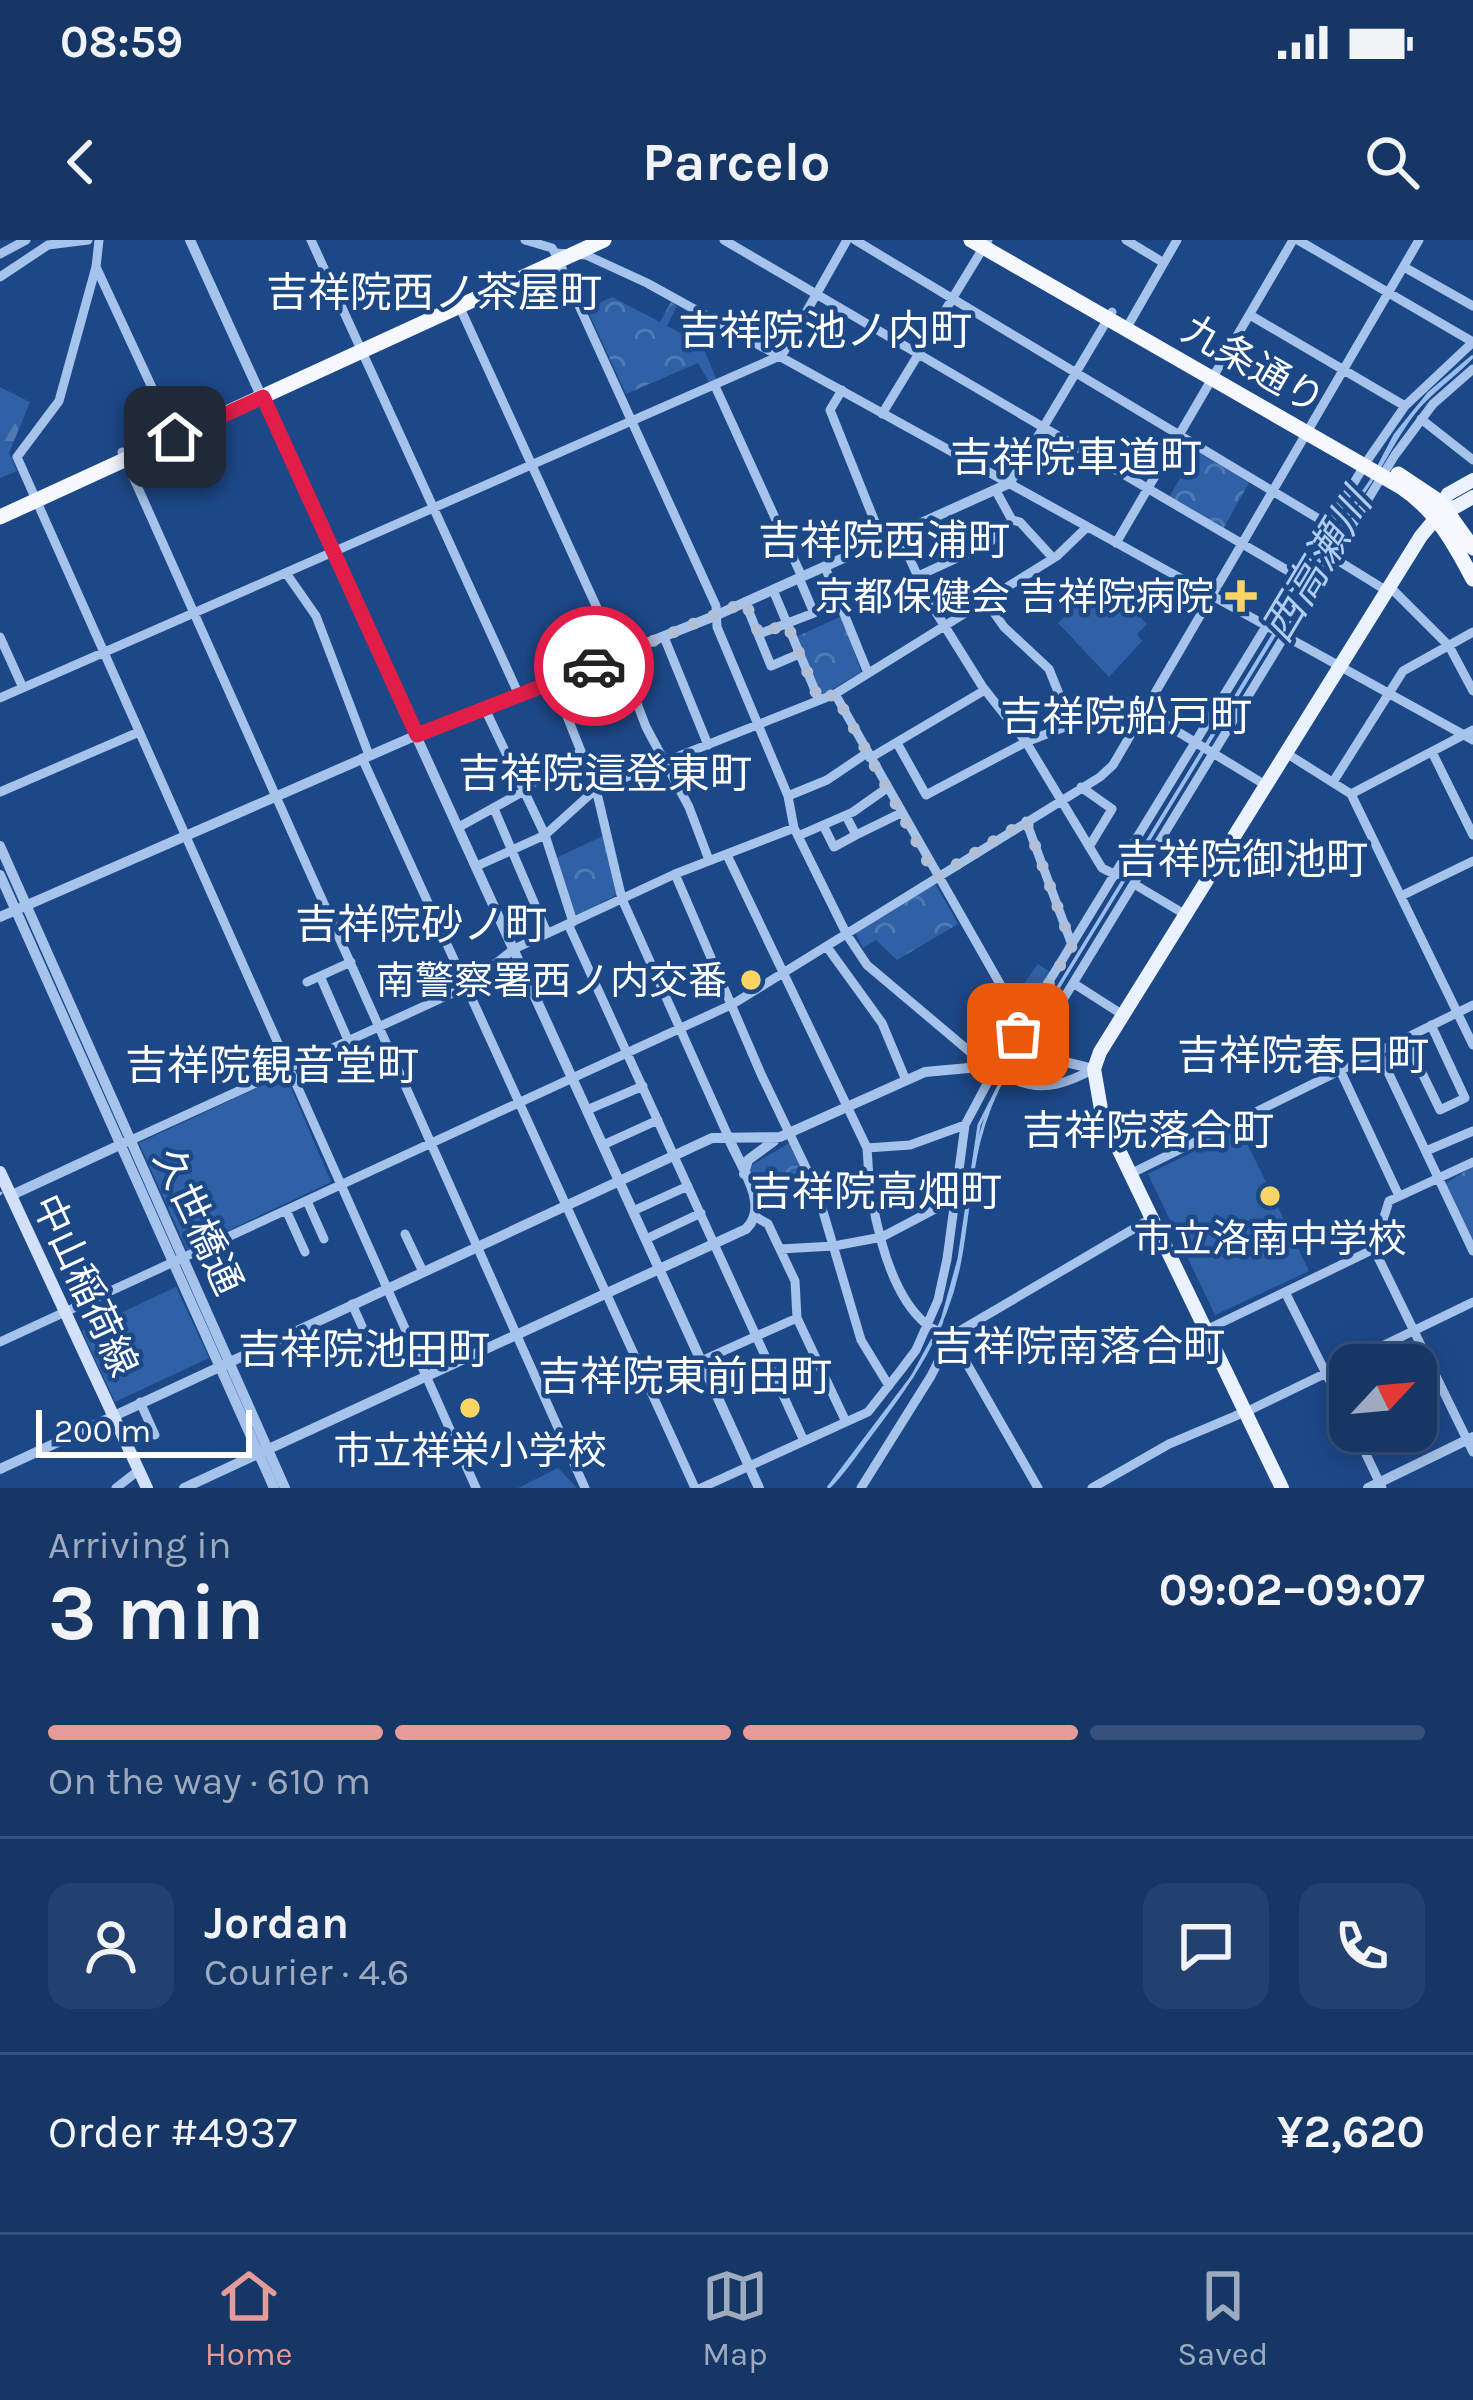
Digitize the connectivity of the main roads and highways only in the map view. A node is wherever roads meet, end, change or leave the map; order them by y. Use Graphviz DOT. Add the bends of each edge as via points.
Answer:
graph roads {
  1 [pos="604,240"];
  2 [pos="983,242"];
  3 [pos="580,247"];
  4 [pos="1473,480"];
  5 [pos="1473,497"];
  6 [pos="1442,511"];
  7 [pos="0,514"];
  8 [pos="1473,548"];
  9 [pos="1473,579"];
  10 [pos="0,1172"];
  11 [pos="8,1195"];
  12 [pos="147,1488"];
  13 [pos="1282,1488"];
  1 -- 3 [label="highway"];
  2 -- 6 [label="highway, 九条通り"];
  3 -- 7 [label="highway"];
  4 -- 6 [label="main road"];
  5 -- 6 [label="main road"];
  6 -- 8 [label="highway, 九条通り"];
  6 -- 9 [label="highway, 九条通り"];
  6 -- 13 [label="main road" via="1094,1069 1098,1105"];
  10 -- 11 [label="main road, 中山稲荷線"];
  11 -- 12 [label="main road, 中山稲荷線"];
}
